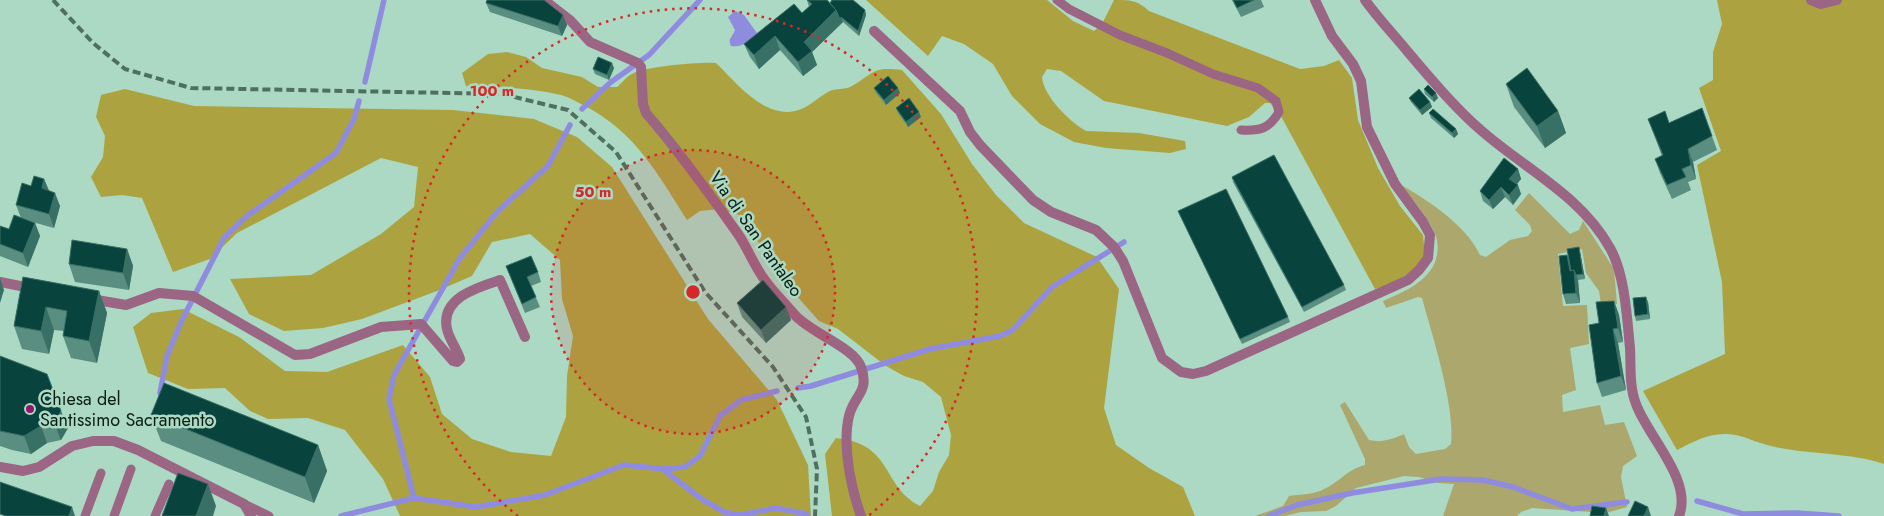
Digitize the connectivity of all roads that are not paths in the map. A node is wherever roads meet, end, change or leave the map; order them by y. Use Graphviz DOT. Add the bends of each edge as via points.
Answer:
graph roads {
  1 [pos="544,0"];
  2 [pos="1057,0"];
  3 [pos="1315,0"];
  4 [pos="1365,0"];
  5 [pos="1811,0"];
  6 [pos="1837,0"];
  7 [pos="874,31"];
  8 [pos="1241,130"];
  9 [pos="0,282"];
  10 [pos="43,291"];
  11 [pos="80,297"];
  12 [pos="525,337"];
  13 [pos="0,467"];
  14 [pos="132,469"];
  15 [pos="100,473"];
  16 [pos="170,484"];
  17 [pos="244,504"];
  18 [pos="85,516"];
  19 [pos="114,516"];
  20 [pos="156,516"];
  21 [pos="251,516"];
  22 [pos="269,516"];
  23 [pos="861,516"];
  24 [pos="1678,516"];
  1 -- 23 [label="street, Via di San Pantaleo" via="571,21 590,42 638,63 642,68 646,113 739,236 763,277 796,317 815,333 848,351 860,364 865,383 849,414 848,425 850,478"];
  2 -- 8 [label="lane" via="1098,25 1213,74 1258,88 1276,101 1279,112 1274,120 1259,131"];
  3 -- 7 [label="street" via="1332,36 1361,81 1367,127 1395,184 1430,236 1428,258 1408,280 1193,374 1181,372 1162,358 1124,262 1114,247 1096,230 1051,212 1033,200 980,146 960,110"];
  4 -- 24 [label="street" via="1455,106 1488,136 1576,204 1611,249 1620,272 1636,403 1676,475 1683,504"];
  5 -- 6 [label="street" via="1822,4"];
  9 -- 10 [label="street"];
  11 -- 12 [label="street" via="126,305 159,293 193,296 295,355 310,354 381,327 421,324 457,362 460,359 447,329 451,307 471,289 500,280"];
  13 -- 17 [label="street" via="23,471 39,467 72,446 114,441"];
  14 -- 19 [label="lane"];
  15 -- 18 [label="lane"];
  16 -- 20 [label="lane"];
  17 -- 21 [label="street"];
  17 -- 22 [label="lane"];
}
